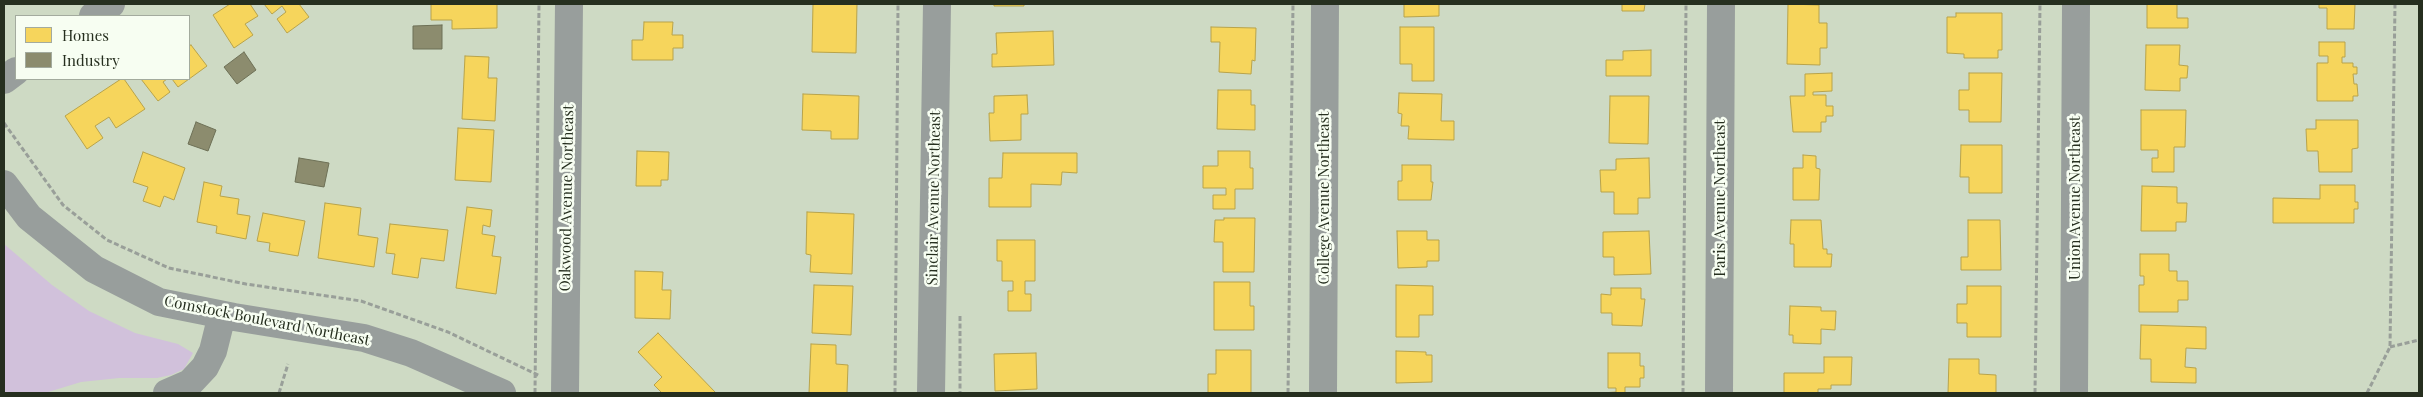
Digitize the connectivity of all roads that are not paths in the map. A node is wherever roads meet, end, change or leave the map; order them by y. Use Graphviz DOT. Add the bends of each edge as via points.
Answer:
graph roads {
  1 [pos="111,4"];
  2 [pos="569,4"];
  3 [pos="937,4"];
  4 [pos="1326,4"];
  5 [pos="1721,4"];
  6 [pos="2076,4"];
  7 [pos="94,15"];
  8 [pos="15,72"];
  9 [pos="4,80"];
  10 [pos="4,184"];
  11 [pos="222,315"];
  12 [pos="565,391"];
  13 [pos="167,393"];
  14 [pos="502,393"];
  15 [pos="931,393"];
  16 [pos="1322,393"];
  17 [pos="1720,393"];
  18 [pos="2074,393"];
  1 -- 7 [label="street"];
  2 -- 12 [label="street, Oakwood Avenue Northeast"];
  3 -- 15 [label="street, Sinclair Avenue Northeast"];
  4 -- 16 [label="street, College Avenue Northeast"];
  5 -- 17 [label="street, Paris Avenue Northeast"];
  6 -- 18 [label="street, Union Avenue Northeast"];
  8 -- 9 [label="street"];
  10 -- 11 [label="street, Comstock Boulevard Northeast" via="29,217 94,269 159,302"];
  11 -- 13 [label="street" via="213,351 199,375 190,383"];
  11 -- 14 [label="street, Comstock Boulevard Northeast" via="364,338 411,353"];
}
